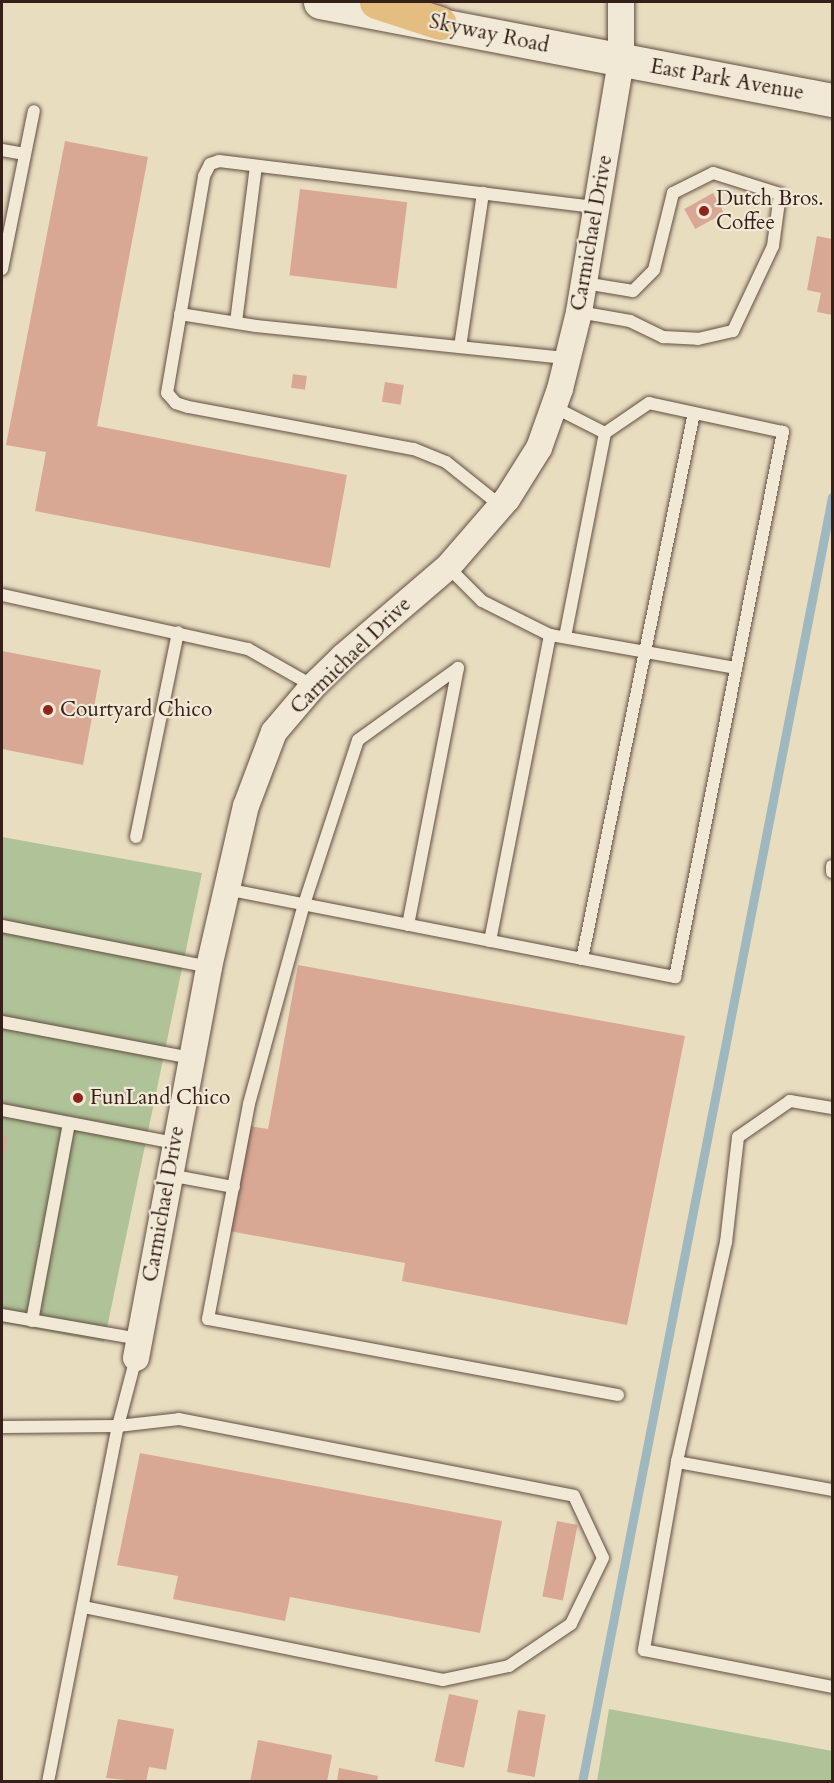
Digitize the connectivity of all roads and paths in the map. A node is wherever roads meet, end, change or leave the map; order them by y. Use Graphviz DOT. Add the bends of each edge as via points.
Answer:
graph roads {
  1 [pos="321,2"];
  2 [pos="376,2"];
  3 [pos="621,2"];
  4 [pos="440,23"];
  5 [pos="621,61"];
  6 [pos="832,100"];
  7 [pos="34,111"];
  8 [pos="2,150"];
  9 [pos="25,154"];
  10 [pos="256,166"];
  11 [pos="483,193"];
  12 [pos="596,207"];
  13 [pos="2,269"];
  14 [pos="584,283"];
  15 [pos="579,312"];
  16 [pos="180,314"];
  17 [pos="236,322"];
  18 [pos="460,346"];
  19 [pos="567,358"];
  20 [pos="554,407"];
  21 [pos="694,413"];
  22 [pos="605,433"];
  23 [pos="501,506"];
  24 [pos="448,567"];
  25 [pos="2,595"];
  26 [pos="178,632"];
  27 [pos="550,635"];
  28 [pos="565,638"];
  29 [pos="645,652"];
  30 [pos="736,668"];
  31 [pos="313,686"];
  32 [pos="136,837"];
  33 [pos="832,866"];
  34 [pos="832,872"];
  35 [pos="226,889"];
  36 [pos="304,904"];
  37 [pos="408,925"];
  38 [pos="2,926"];
  39 [pos="490,941"];
  40 [pos="582,959"];
  41 [pos="209,967"];
  42 [pos="2,1022"];
  43 [pos="191,1059"];
  44 [pos="832,1108"];
  45 [pos="2,1110"];
  46 [pos="69,1123"];
  47 [pos="175,1143"];
  48 [pos="169,1176"];
  49 [pos="234,1187"];
  50 [pos="2,1315"];
  51 [pos="33,1321"];
  52 [pos="138,1349"];
  53 [pos="618,1395"];
  54 [pos="118,1426"];
  55 [pos="2,1427"];
  56 [pos="677,1462"];
  57 [pos="832,1490"];
  58 [pos="84,1607"];
  59 [pos="832,1687"];
  60 [pos="48,1782"];
  1 -- 4 [label="main road, Skyway Road"];
  2 -- 4 [label="highway"];
  3 -- 5 [label="street, Carmichael Drive"];
  4 -- 5 [label="main road, Skyway Road"];
  5 -- 6 [label="main road, East Park Avenue"];
  5 -- 12 [label="street, Carmichael Drive"];
  7 -- 9 [label="lane"];
  8 -- 9 [label="lane"];
  9 -- 13 [label="lane"];
  10 -- 11 [label="lane"];
  10 -- 16 [label="lane" via="219,161 210,164 204,176"];
  10 -- 17 [label="lane"];
  11 -- 12 [label="lane"];
  11 -- 18 [label="lane"];
  12 -- 14 [label="street, Carmichael Drive"];
  14 -- 15 [label="street, Carmichael Drive"];
  14 -- 15 [label="lane" via="633,291 654,270 673,193 713,173 780,194 773,246 733,331 698,339 663,337 630,321"];
  15 -- 19 [label="street, Carmichael Drive"];
  16 -- 17 [label="lane"];
  16 -- 23 [label="lane" via="167,393 176,403 413,449 446,462"];
  17 -- 18 [label="lane"];
  18 -- 19 [label="lane"];
  19 -- 20 [label="street, Carmichael Drive"];
  20 -- 22 [label="lane"];
  20 -- 23 [label="street, Carmichael Drive" via="540,448"];
  21 -- 22 [label="lane" via="649,403"];
  21 -- 29 [label="lane"];
  21 -- 30 [label="lane" via="783,432"];
  22 -- 28 [label="lane"];
  23 -- 24 [label="street, Carmichael Drive"];
  24 -- 27 [label="lane" via="482,601"];
  24 -- 31 [label="street, Carmichael Drive" via="392,612"];
  25 -- 26 [label="lane"];
  26 -- 31 [label="lane" via="248,649"];
  26 -- 32 [label="lane"];
  27 -- 28 [label="lane"];
  27 -- 39 [label="lane"];
  28 -- 29 [label="lane"];
  29 -- 30 [label="lane"];
  29 -- 40 [label="lane"];
  30 -- 40 [label="lane" via="675,977"];
  31 -- 35 [label="street, Carmichael Drive" via="274,732 246,806"];
  33 -- 34 [label="lane"];
  35 -- 36 [label="lane"];
  35 -- 41 [label="street, Carmichael Drive"];
  36 -- 37 [label="lane"];
  36 -- 37 [label="lane" via="358,740 458,668"];
  36 -- 49 [label="lane" via="249,1104"];
  37 -- 39 [label="lane"];
  38 -- 41 [label="lane"];
  39 -- 40 [label="lane"];
  41 -- 43 [label="street, Carmichael Drive"];
  42 -- 43 [label="lane"];
  43 -- 47 [label="street, Carmichael Drive"];
  44 -- 56 [label="lane" via="790,1101 738,1137 714,1307"];
  45 -- 46 [label="lane"];
  46 -- 47 [label="lane"];
  46 -- 51 [label="lane"];
  47 -- 48 [label="street, Carmichael Drive"];
  48 -- 49 [label="lane"];
  48 -- 52 [label="street, Carmichael Drive"];
  49 -- 53 [label="lane" via="208,1319"];
  50 -- 51 [label="lane"];
  51 -- 52 [label="lane"];
  52 -- 54 [label="lane"];
  54 -- 55 [label="lane"];
  54 -- 58 [label="lane"];
  54 -- 58 [label="lane" via="179,1419 574,1496 603,1558 571,1623 509,1666 443,1680"];
  56 -- 57 [label="lane"];
  56 -- 59 [label="lane" via="644,1650"];
  58 -- 60 [label="lane"];
}
